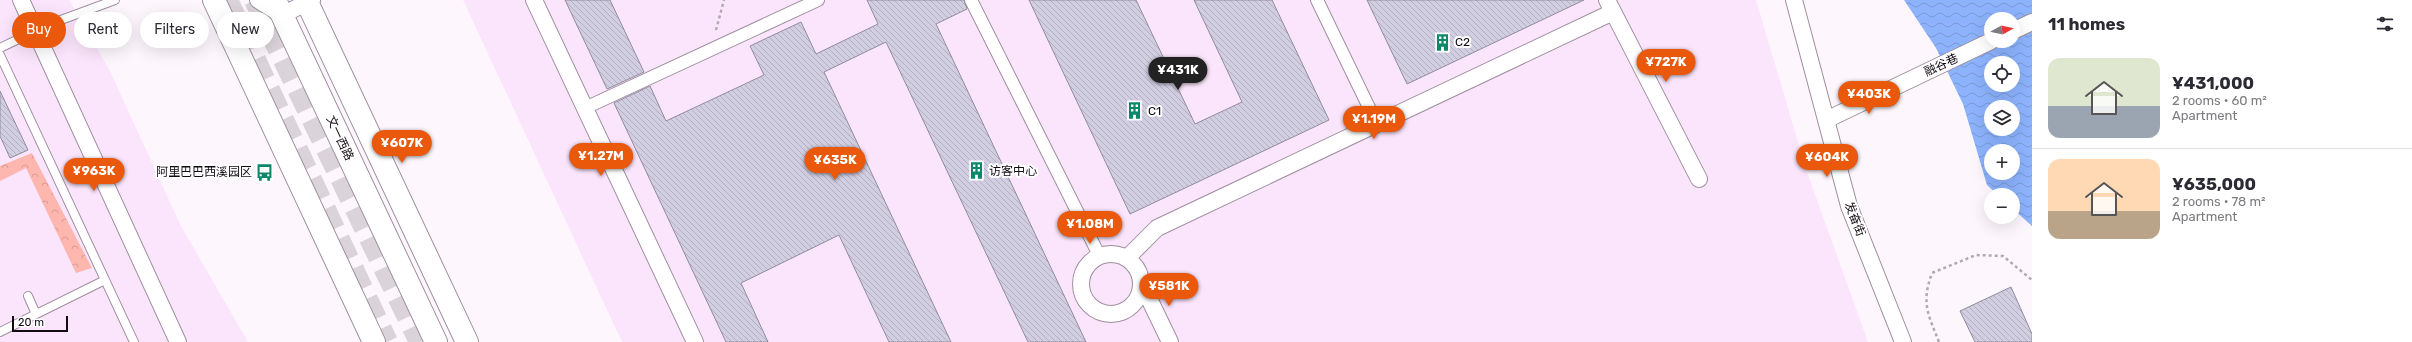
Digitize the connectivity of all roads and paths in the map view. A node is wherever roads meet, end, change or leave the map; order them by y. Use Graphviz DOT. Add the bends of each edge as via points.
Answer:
graph roads {
  1 [pos="21,0"];
  2 [pos="115,0"];
  3 [pos="214,0"];
  4 [pos="258,0"];
  5 [pos="534,0"];
  6 [pos="724,0"];
  7 [pos="818,0"];
  8 [pos="970,0"];
  9 [pos="1317,0"];
  10 [pos="1794,0"];
  11 [pos="309,1"];
  12 [pos="1610,6"];
  13 [pos="278,8"];
  14 [pos="27,12"];
  15 [pos="66,19"];
  16 [pos="2032,22"];
  17 [pos="2020,28"];
  18 [pos="12,42"];
  19 [pos="1984,44"];
  20 [pos="0,48"];
  21 [pos="44,48"];
  22 [pos="711,50"];
  23 [pos="0,55"];
  24 [pos="585,108"];
  25 [pos="1826,120"];
  26 [pos="1376,124"];
  27 [pos="1699,179"];
  28 [pos="1099,255"];
  29 [pos="1128,258"];
  30 [pos="105,280"];
  31 [pos="2032,280"];
  32 [pos="1142,284"];
  33 [pos="28,296"];
  34 [pos="36,314"];
  35 [pos="0,332"];
  36 [pos="134,342"];
  37 [pos="178,342"];
  38 [pos="374,342"];
  39 [pos="436,342"];
  40 [pos="467,342"];
  41 [pos="694,342"];
  42 [pos="1170,342"];
  43 [pos="1903,342"];
  44 [pos="1940,342"];
  1 -- 14 [label="street"];
  2 -- 15 [label="lane"];
  3 -- 38 [label="main road"];
  4 -- 13 [label="street"];
  5 -- 24 [label="street"];
  6 -- 22 [label="path"];
  7 -- 22 [label="street"];
  8 -- 28 [label="street"];
  9 -- 26 [label="street"];
  10 -- 25 [label="street, 发奋街"];
  11 -- 13 [label="street"];
  11 -- 40 [label="main road"];
  12 -- 26 [label="street"];
  12 -- 27 [label="street"];
  13 -- 39 [label="main road, 文一西路"];
  16 -- 17 [label="street"];
  18 -- 20 [label="lane"];
  19 -- 25 [label="street, 融谷巷"];
  21 -- 37 [label="street"];
  22 -- 24 [label="street"];
  23 -- 30 [label="lane"];
  24 -- 41 [label="street"];
  25 -- 43 [label="street, 发奋街" via="1849,206"];
  26 -- 29 [label="street" via="1157,228"];
  28 -- 29 [label="street" via="1118,254"];
  28 -- 32 [label="street" via="1085,268 1081,278 1084,296 1097,311 1116,314 1126,311 1135,304"];
  29 -- 32 [label="street" via="1136,264"];
  30 -- 34 [label="lane"];
  30 -- 36 [label="lane"];
  31 -- 44 [label="path" via="2003,256 1976,255 1932,273 1925,291 1927,310"];
  32 -- 42 [label="street"];
  33 -- 34 [label="lane"];
  34 -- 35 [label="lane"];
}
